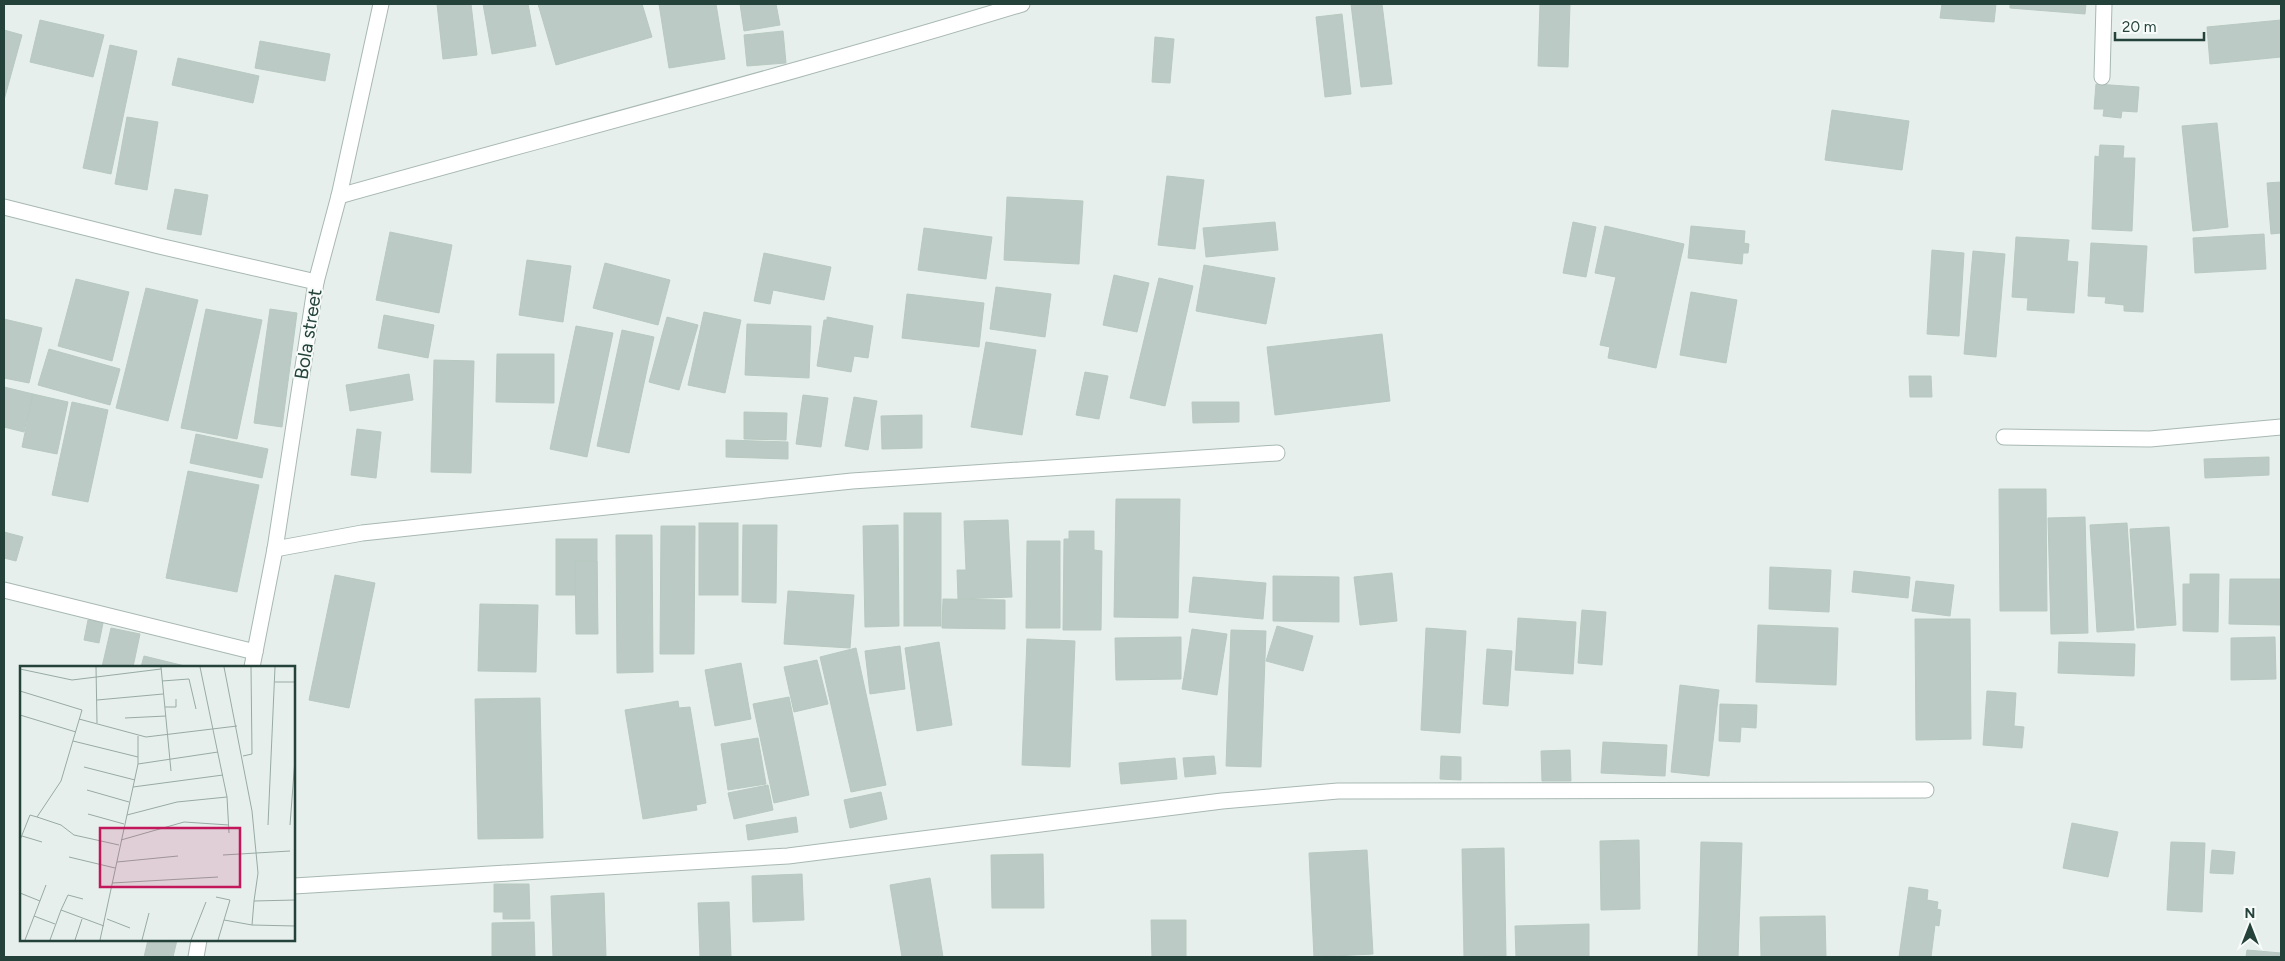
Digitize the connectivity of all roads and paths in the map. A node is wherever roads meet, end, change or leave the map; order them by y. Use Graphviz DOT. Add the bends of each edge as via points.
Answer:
graph roads {
  1 [pos="382,4"];
  2 [pos="1022,4"];
  3 [pos="2104,4"];
  4 [pos="2102,77"];
  5 [pos="339,196"];
  6 [pos="4,207"];
  7 [pos="316,282"];
  8 [pos="2281,427"];
  9 [pos="2004,437"];
  10 [pos="1277,453"];
  11 [pos="275,549"];
  12 [pos="4,590"];
  13 [pos="255,652"];
  14 [pos="252,666"];
  15 [pos="1926,790"];
  16 [pos="295,886"];
  17 [pos="199,941"];
  18 [pos="196,957"];
  1 -- 5 [label="street, Bola street"];
  2 -- 5 [label="street" via="713,94"];
  3 -- 4 [label="street"];
  5 -- 7 [label="street, Bola street"];
  6 -- 7 [label="street"];
  7 -- 11 [label="street, Bola street"];
  8 -- 9 [label="street" via="2150,439"];
  10 -- 11 [label="street" via="852,481 362,533"];
  11 -- 13 [label="street, Bola street"];
  12 -- 13 [label="street"];
  13 -- 14 [label="street, Bola street"];
  15 -- 16 [label="street" via="1338,790 1222,801 788,856"];
  17 -- 18 [label="street"];
}
